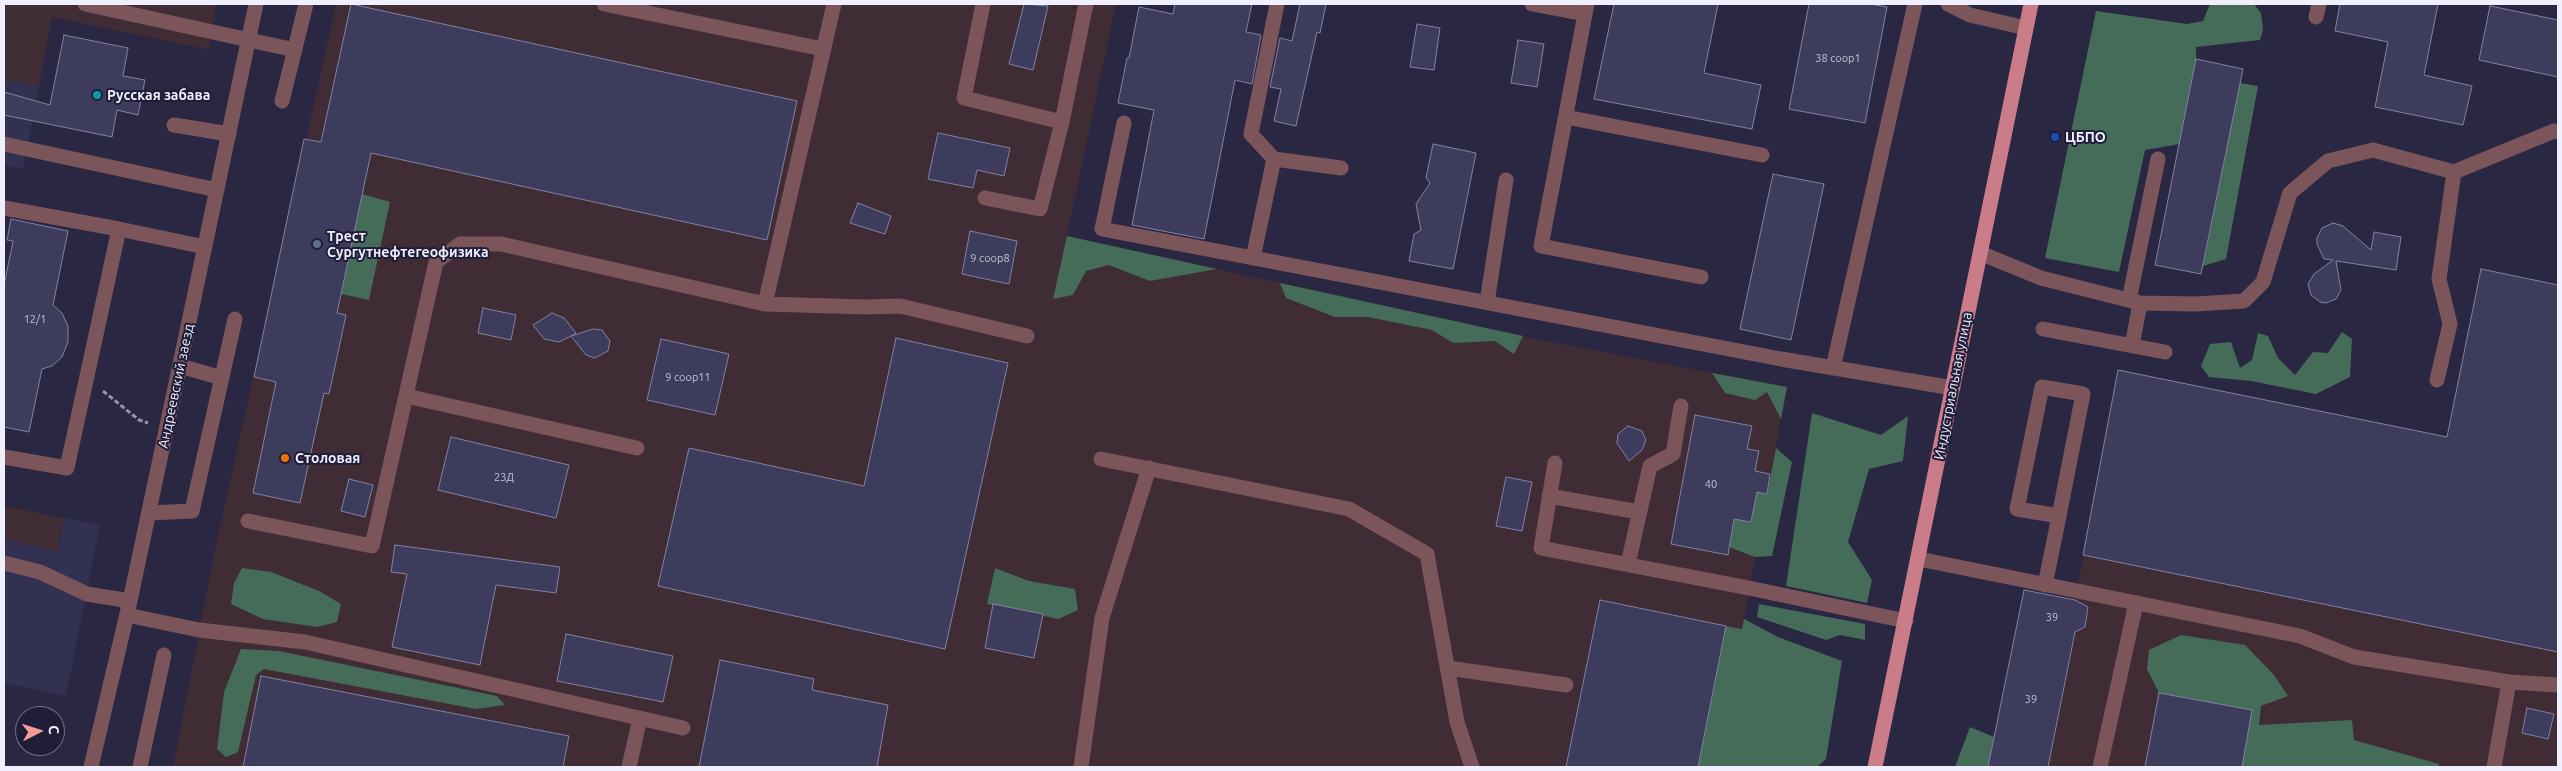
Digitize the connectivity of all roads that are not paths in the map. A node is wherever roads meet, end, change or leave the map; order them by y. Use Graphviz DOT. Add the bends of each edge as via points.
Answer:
graph roads {
  1 [pos="85,4"];
  2 [pos="256,4"];
  3 [pos="306,4"];
  4 [pos="604,4"];
  5 [pos="834,4"];
  6 [pos="983,4"];
  7 [pos="1086,4"];
  8 [pos="1277,4"];
  9 [pos="1532,4"];
  10 [pos="1915,4"];
  11 [pos="1948,4"];
  12 [pos="2030,4"];
  13 [pos="658,9"];
  14 [pos="1586,9"];
  15 [pos="2026,28"];
  16 [pos="249,39"];
  17 [pos="823,49"];
  18 [pos="295,50"];
  19 [pos="282,101"];
  20 [pos="1566,117"];
  21 [pos="1062,122"];
  22 [pos="1124,123"];
  23 [pos="174,125"];
  24 [pos="2558,132"];
  25 [pos="229,134"];
  26 [pos="4,144"];
  27 [pos="1762,155"];
  28 [pos="1274,159"];
  29 [pos="2158,159"];
  30 [pos="1341,168"];
  31 [pos="2454,172"];
  32 [pos="1506,180"];
  33 [pos="217,190"];
  34 [pos="985,198"];
  35 [pos="4,208"];
  36 [pos="119,229"];
  37 [pos="205,247"];
  38 [pos="1980,253"];
  39 [pos="1253,258"];
  40 [pos="1702,277"];
  41 [pos="1487,302"];
  42 [pos="2135,302"];
  43 [pos="765,304"];
  44 [pos="235,319"];
  45 [pos="2043,329"];
  46 [pos="1026,336"];
  47 [pos="2132,346"];
  48 [pos="2165,352"];
  49 [pos="180,366"];
  50 [pos="1833,368"];
  51 [pos="222,378"];
  52 [pos="2437,380"];
  53 [pos="1953,388"];
  54 [pos="406,396"];
  55 [pos="1681,406"];
  56 [pos="637,448"];
  57 [pos="4,457"];
  58 [pos="1101,459"];
  59 [pos="1555,463"];
  60 [pos="1149,468"];
  61 [pos="1550,496"];
  62 [pos="1639,512"];
  63 [pos="149,513"];
  64 [pos="2059,516"];
  65 [pos="248,521"];
  66 [pos="1918,559"];
  67 [pos="4,564"];
  68 [pos="1628,564"];
  69 [pos="2045,585"];
  70 [pos="2136,603"];
  71 [pos="129,608"];
  72 [pos="1906,621"];
  73 [pos="164,655"];
  74 [pos="1448,668"];
  75 [pos="2509,682"];
  76 [pos="1566,685"];
  77 [pos="2558,685"];
  78 [pos="640,718"];
  79 [pos="683,728"];
  80 [pos="91,767"];
  81 [pos="140,767"];
  82 [pos="629,767"];
  83 [pos="1082,767"];
  84 [pos="1472,767"];
  85 [pos="1875,767"];
  86 [pos="2100,767"];
  87 [pos="2494,767"];
  1 -- 16 [label="street"];
  2 -- 16 [label="street, Андреевский заезд"];
  3 -- 18 [label="street"];
  4 -- 13 [label="street"];
  5 -- 17 [label="street"];
  6 -- 21 [label="street" via="964,98"];
  7 -- 21 [label="street"];
  8 -- 28 [label="street" via="1251,134"];
  9 -- 14 [label="street"];
  10 -- 50 [label="street"];
  11 -- 15 [label="street" via="1970,14"];
  12 -- 15 [label="main road, Индустриальная улица"];
  13 -- 17 [label="street"];
  14 -- 20 [label="street"];
  15 -- 38 [label="main road, Индустриальная улица"];
  16 -- 18 [label="street"];
  16 -- 25 [label="street, Андреевский заезд"];
  17 -- 43 [label="street"];
  18 -- 19 [label="street"];
  20 -- 27 [label="street"];
  20 -- 40 [label="street" via="1541,246"];
  21 -- 34 [label="street" via="1040,209"];
  22 -- 39 [label="street" via="1102,228"];
  23 -- 25 [label="street"];
  24 -- 31 [label="street"];
  25 -- 33 [label="street, Андреевский заезд"];
  26 -- 33 [label="street"];
  28 -- 30 [label="street"];
  28 -- 39 [label="street"];
  29 -- 42 [label="street"];
  31 -- 42 [label="street" via="2373,150 2328,161 2290,193 2263,282 2244,301 2195,304"];
  31 -- 52 [label="street" via="2439,278 2450,324"];
  32 -- 41 [label="street"];
  33 -- 37 [label="street, Андреевский заезд"];
  35 -- 36 [label="street"];
  36 -- 37 [label="street"];
  36 -- 57 [label="street" via="67,468"];
  37 -- 49 [label="street, Андреевский заезд"];
  38 -- 42 [label="street" via="2040,278"];
  38 -- 53 [label="main road, Индустриальная улица"];
  39 -- 41 [label="street"];
  41 -- 50 [label="street"];
  42 -- 47 [label="street"];
  43 -- 46 [label="street" via="900,306"];
  43 -- 54 [label="street" via="501,244 460,244 436,262"];
  44 -- 51 [label="street"];
  45 -- 47 [label="street"];
  47 -- 48 [label="street"];
  49 -- 51 [label="street"];
  49 -- 63 [label="street, Андреевский заезд"];
  50 -- 53 [label="street"];
  51 -- 63 [label="street" via="192,510"];
  53 -- 66 [label="main road, Индустриальная улица"];
  54 -- 56 [label="street"];
  54 -- 65 [label="street" via="372,546"];
  55 -- 62 [label="street" via="1673,454 1650,466"];
  58 -- 60 [label="street"];
  59 -- 61 [label="street"];
  60 -- 74 [label="street" via="1349,508 1427,554"];
  60 -- 83 [label="street" via="1102,618"];
  61 -- 62 [label="street"];
  61 -- 68 [label="street" via="1541,548"];
  62 -- 68 [label="street"];
  63 -- 71 [label="street, Андреевский заезд"];
  64 -- 64 [label="street" via="2083,394 2042,388 2017,509"];
  64 -- 69 [label="street"];
  66 -- 69 [label="street"];
  66 -- 72 [label="main road, Индустриальная улица"];
  67 -- 71 [label="street" via="40,572 87,594"];
  68 -- 72 [label="street"];
  69 -- 70 [label="street"];
  70 -- 75 [label="street" via="2300,636 2354,656"];
  70 -- 86 [label="street"];
  71 -- 78 [label="street" via="199,630 305,642"];
  71 -- 80 [label="street, Андреевский заезд"];
  72 -- 85 [label="main road, Индустриальная улица"];
  73 -- 81 [label="street"];
  74 -- 76 [label="street"];
  74 -- 84 [label="street" via="1457,722"];
  75 -- 77 [label="street"];
  75 -- 87 [label="street"];
  78 -- 79 [label="street"];
  78 -- 82 [label="street"];
}
